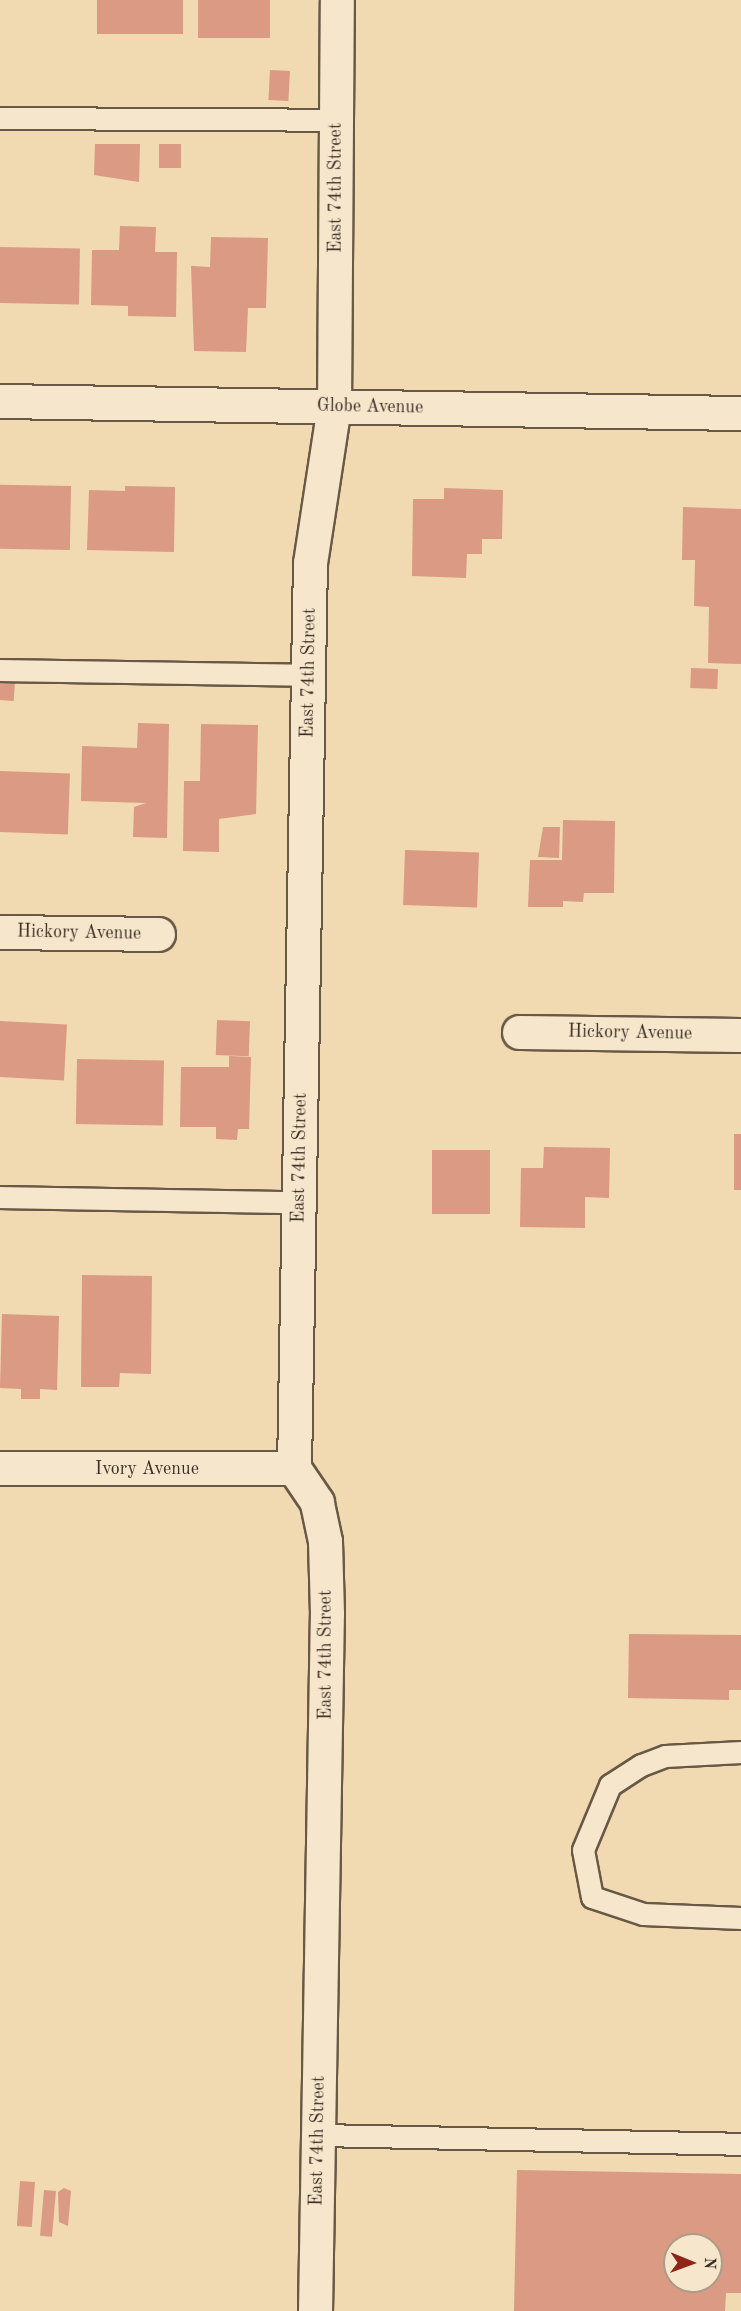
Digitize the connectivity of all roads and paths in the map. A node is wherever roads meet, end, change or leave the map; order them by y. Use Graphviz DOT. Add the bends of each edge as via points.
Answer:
graph roads {
  1 [pos="337,0"];
  2 [pos="0,118"];
  3 [pos="336,120"];
  4 [pos="0,401"];
  5 [pos="334,407"];
  6 [pos="741,413"];
  7 [pos="0,670"];
  8 [pos="309,675"];
  9 [pos="0,932"];
  10 [pos="159,934"];
  11 [pos="519,1032"];
  12 [pos="741,1035"];
  13 [pos="0,1197"];
  14 [pos="299,1202"];
  15 [pos="0,1468"];
  16 [pos="294,1468"];
  17 [pos="741,1752"];
  18 [pos="741,1918"];
  19 [pos="319,2135"];
  20 [pos="741,2144"];
  21 [pos="315,2311"];
  1 -- 3 [label="street, East 74th Street"];
  2 -- 3 [label="lane"];
  3 -- 5 [label="street, East 74th Street"];
  4 -- 5 [label="street, Globe Avenue"];
  5 -- 6 [label="street, Globe Avenue"];
  5 -- 8 [label="street, East 74th Street" via="316,508"];
  7 -- 8 [label="lane"];
  8 -- 14 [label="street, East 74th Street"];
  9 -- 10 [label="street, Hickory Avenue"];
  11 -- 12 [label="street, Hickory Avenue"];
  13 -- 14 [label="lane"];
  14 -- 16 [label="street, East 74th Street"];
  15 -- 16 [label="street, Ivory Avenue"];
  16 -- 19 [label="street, East 74th Street" via="317,1502 325,1541"];
  17 -- 18 [label="lane" via="665,1756 641,1765 610,1785 583,1850 592,1897 644,1914"];
  19 -- 20 [label="lane"];
  19 -- 21 [label="street, East 74th Street"];
}
